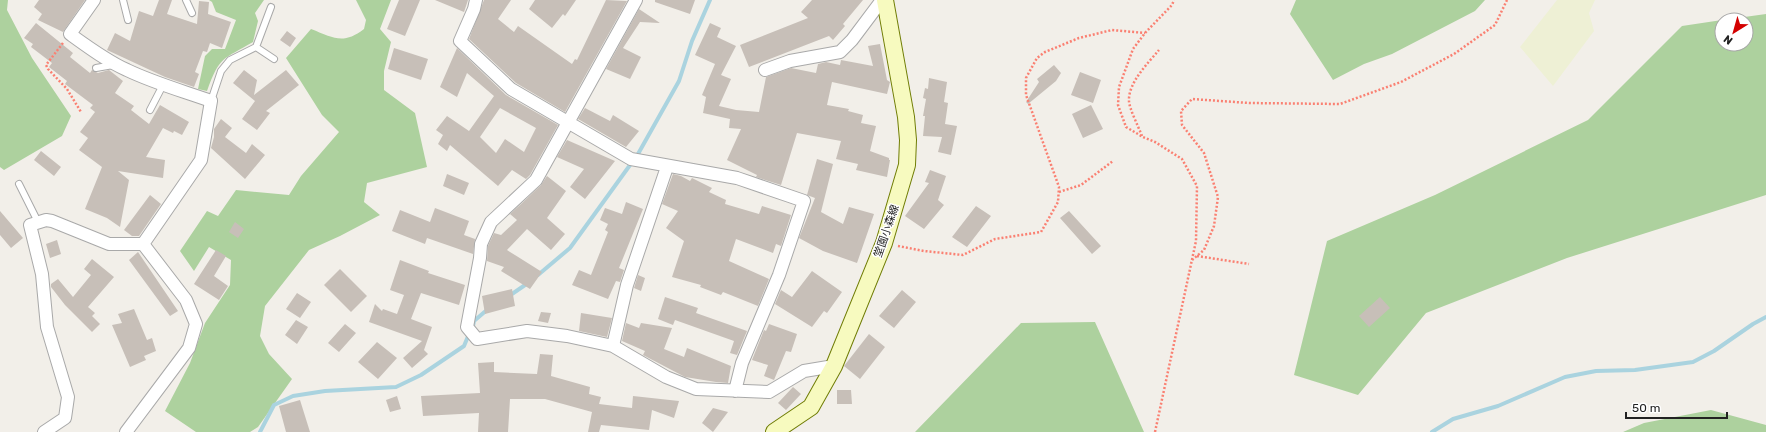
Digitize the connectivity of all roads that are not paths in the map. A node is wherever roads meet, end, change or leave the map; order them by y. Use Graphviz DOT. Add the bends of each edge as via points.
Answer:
graph roads {
  1 [pos="94,0"];
  2 [pos="123,0"];
  3 [pos="186,0"];
  4 [pos="476,0"];
  5 [pos="636,0"];
  6 [pos="882,0"];
  7 [pos="885,0"];
  8 [pos="270,7"];
  9 [pos="192,13"];
  10 [pos="128,20"];
  11 [pos="256,47"];
  12 [pos="274,59"];
  13 [pos="116,64"];
  14 [pos="96,68"];
  15 [pos="765,70"];
  16 [pos="163,85"];
  17 [pos="211,101"];
  18 [pos="150,110"];
  19 [pos="569,123"];
  20 [pos="667,167"];
  21 [pos="19,184"];
  22 [pos="38,222"];
  23 [pos="143,244"];
  24 [pos="613,346"];
  25 [pos="834,366"];
  26 [pos="735,391"];
  27 [pos="44,432"];
  28 [pos="126,432"];
  29 [pos="774,432"];
  1 -- 13 [label="street" via="70,34"];
  2 -- 10 [label="lane"];
  3 -- 9 [label="lane"];
  4 -- 19 [label="street" via="460,41 511,89"];
  5 -- 19 [label="street"];
  6 -- 15 [label="street" via="840,52 790,61"];
  7 -- 25 [label="main road, 堂園小森線" via="906,117 907,165 884,243"];
  8 -- 11 [label="lane"];
  11 -- 12 [label="lane"];
  11 -- 17 [label="lane" via="230,60 221,70"];
  13 -- 14 [label="lane"];
  13 -- 16 [label="street"];
  16 -- 17 [label="street"];
  16 -- 18 [label="lane"];
  17 -- 23 [label="street" via="201,160"];
  19 -- 20 [label="street" via="631,159"];
  19 -- 24 [label="street" via="536,180 491,222 480,244 480,258 467,327 477,339 527,331"];
  20 -- 24 [label="street" via="627,285"];
  20 -- 26 [label="street" via="737,178 804,201 779,275 742,363"];
  21 -- 22 [label="lane"];
  22 -- 23 [label="street" via="52,220 109,244"];
  22 -- 27 [label="street" via="30,225 42,274 47,327 68,397 65,418"];
  23 -- 28 [label="street" via="186,300 196,324 189,348"];
  24 -- 26 [label="street" via="672,380 696,389"];
  25 -- 26 [label="street" via="804,371 769,392"];
  25 -- 29 [label="main road, 堂園小森線" via="811,407"];
}
